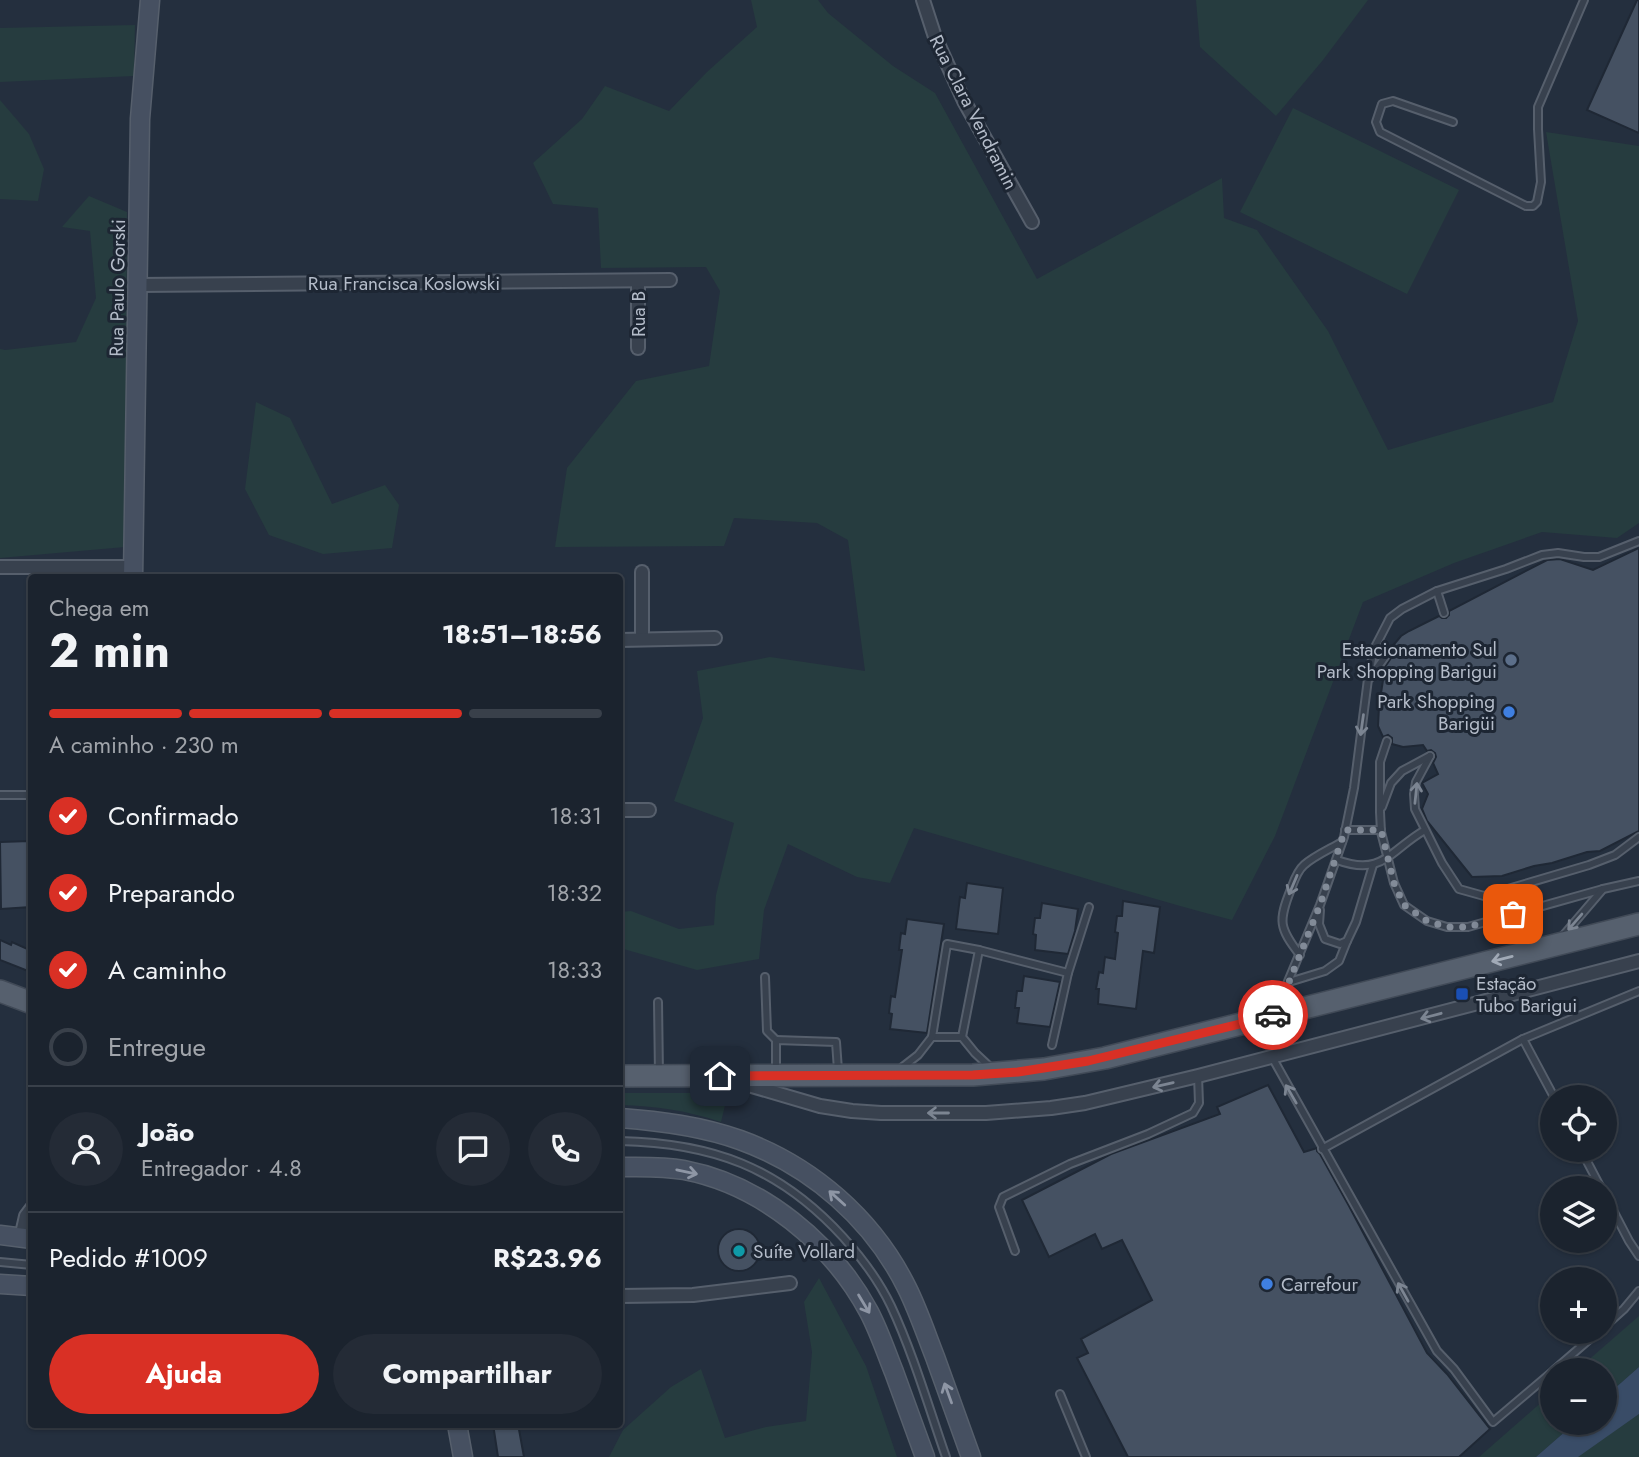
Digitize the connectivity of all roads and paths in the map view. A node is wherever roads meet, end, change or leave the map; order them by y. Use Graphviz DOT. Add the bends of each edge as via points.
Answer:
graph roads {
  1 [pos="150,0"];
  2 [pos="923,0"];
  3 [pos="1584,0"];
  4 [pos="1452,122"];
  5 [pos="1032,222"];
  6 [pos="670,280"];
  7 [pos="638,281"];
  8 [pos="138,285"];
  9 [pos="638,348"];
  10 [pos="1639,541"];
  11 [pos="0,567"];
  12 [pos="133,572"];
  13 [pos="642,572"];
  14 [pos="1437,592"];
  15 [pos="1444,613"];
  16 [pos="715,638"];
  17 [pos="642,639"];
  18 [pos="623,640"];
  19 [pos="1387,654"];
  20 [pos="1368,680"];
  21 [pos="1387,741"];
  22 [pos="0,795"];
  23 [pos="28,795"];
  24 [pos="623,810"];
  25 [pos="649,810"];
  26 [pos="1380,812"];
  27 [pos="1345,830"];
  28 [pos="1381,830"];
  29 [pos="1425,830"];
  30 [pos="1638,838"];
  31 [pos="1342,842"];
  32 [pos="1388,858"];
  33 [pos="1336,860"];
  34 [pos="1373,865"];
  35 [pos="1639,881"];
  36 [pos="1603,889"];
  37 [pos="1320,905"];
  38 [pos="1089,907"];
  39 [pos="1639,923"];
  40 [pos="1347,941"];
  41 [pos="1554,945"];
  42 [pos="979,950"];
  43 [pos="1300,955"];
  44 [pos="1639,961"];
  45 [pos="1068,973"];
  46 [pos="765,977"];
  47 [pos="1289,982"];
  48 [pos="0,991"];
  49 [pos="1639,991"];
  50 [pos="28,1002"];
  51 [pos="658,1002"];
  52 [pos="1273,1016"];
  53 [pos="932,1037"];
  54 [pos="962,1037"];
  55 [pos="1523,1039"];
  56 [pos="776,1040"];
  57 [pos="1052,1045"];
  58 [pos="1272,1058"];
  59 [pos="998,1074"];
  60 [pos="776,1075"];
  61 [pos="838,1075"];
  62 [pos="893,1075"];
  63 [pos="623,1076"];
  64 [pos="659,1076"];
  65 [pos="720,1076"];
  66 [pos="1198,1076"];
  67 [pos="1547,1085"];
  68 [pos="623,1118"];
  69 [pos="623,1141"];
  70 [pos="1322,1149"];
  71 [pos="623,1167"];
  72 [pos="28,1213"];
  73 [pos="1617,1218"];
  74 [pos="0,1235"];
  75 [pos="26,1238"];
  76 [pos="1015,1251"];
  77 [pos="1639,1256"];
  78 [pos="0,1262"];
  79 [pos="28,1265"];
  80 [pos="790,1283"];
  81 [pos="0,1284"];
  82 [pos="28,1286"];
  83 [pos="1639,1291"];
  84 [pos="623,1296"];
  85 [pos="1617,1315"];
  86 [pos="1584,1344"];
  87 [pos="1568,1358"];
  88 [pos="1540,1382"];
  89 [pos="1060,1394"];
  90 [pos="458,1428"];
  91 [pos="464,1457"];
  92 [pos="925,1457"];
  93 [pos="946,1457"];
  94 [pos="971,1457"];
  95 [pos="1086,1457"];
  1 -- 8 [label="street, Rua Paulo Gorski" via="140,119"];
  2 -- 5 [label="street, Rua Clara Vendramin" via="964,101"];
  3 -- 4 [label="lane" via="1538,107 1541,182 1533,206 1380,132 1376,122 1382,104 1393,101"];
  6 -- 7 [label="street, Rua Francisca Koslowski"];
  7 -- 8 [label="street, Rua Francisca Koslowski"];
  7 -- 9 [label="street, Rua B"];
  8 -- 12 [label="street, Rua Paulo Gorski"];
  10 -- 14 [label="lane" via="1599,557 1558,552 1542,555"];
  11 -- 12 [label="street"];
  13 -- 17 [label="street"];
  14 -- 15 [label="lane"];
  14 -- 20 [label="lane" via="1390,618 1374,649"];
  16 -- 17 [label="street"];
  17 -- 18 [label="street"];
  19 -- 20 [label="lane"];
  20 -- 27 [label="lane, one-way"];
  21 -- 26 [label="lane" via="1380,762"];
  22 -- 23 [label="lane"];
  24 -- 25 [label="street"];
  26 -- 28 [label="lane"];
  29 -- 26 [label="lane, one-way" via="1414,794 1430,756 1402,771 1391,783"];
  27 -- 28 [label="lane"];
  27 -- 31 [label="lane"];
  28 -- 32 [label="lane"];
  29 -- 30 [label="lane" via="1460,889 1485,896 1598,862"];
  29 -- 32 [label="lane"];
  31 -- 33 [label="lane"];
  31 -- 43 [label="lane, one-way" via="1304,865 1284,907 1286,938"];
  32 -- 34 [label="lane"];
  32 -- 36 [label="lane" via="1404,905 1427,921 1447,927 1468,927"];
  33 -- 34 [label="lane"];
  33 -- 37 [label="lane"];
  34 -- 40 [label="lane"];
  35 -- 36 [label="lane"];
  36 -- 41 [label="lane, one-way"];
  37 -- 40 [label="lane" via="1325,939 1340,944"];
  37 -- 43 [label="lane"];
  38 -- 45 [label="lane"];
  39 -- 41 [label="main road"];
  40 -- 47 [label="lane" via="1339,961 1325,971"];
  41 -- 52 [label="main road, one-way"];
  42 -- 45 [label="lane"];
  42 -- 53 [label="lane" via="947,944"];
  42 -- 54 [label="lane"];
  43 -- 47 [label="lane"];
  44 -- 58 [label="street, one-way"];
  45 -- 57 [label="lane"];
  46 -- 56 [label="lane" via="767,1031"];
  47 -- 52 [label="lane"];
  48 -- 50 [label="main road"];
  49 -- 55 [label="lane"];
  51 -- 64 [label="lane"];
  52 -- 59 [label="main road" via="1071,1065"];
  53 -- 54 [label="lane"];
  53 -- 62 [label="lane"];
  54 -- 59 [label="lane"];
  55 -- 67 [label="lane"];
  55 -- 70 [label="lane"];
  56 -- 60 [label="lane"];
  56 -- 61 [label="lane" via="836,1042"];
  58 -- 66 [label="street"];
  70 -- 58 [label="lane, one-way"];
  59 -- 62 [label="main road"];
  60 -- 61 [label="main road"];
  60 -- 65 [label="main road"];
  61 -- 62 [label="main road"];
  63 -- 64 [label="main road"];
  64 -- 65 [label="main road"];
  66 -- 65 [label="street, one-way" via="1095,1101 986,1113 852,1111"];
  66 -- 76 [label="lane" via="1199,1104 1193,1113 1003,1197 999,1207"];
  94 -- 68 [label="street, one-way" via="907,1287 864,1223 802,1170 768,1151 682,1125"];
  69 -- 93 [label="lane" via="684,1146 749,1166 801,1197 831,1224 855,1250 891,1305"];
  88 -- 70 [label="lane, one-way" via="1493,1422 1437,1351"];
  71 -- 92 [label="street, one-way" via="684,1170 721,1180 781,1213 821,1248 848,1278 869,1313"];
  72 -- 75 [label="street"];
  73 -- 77 [label="lane"];
  74 -- 75 [label="street"];
  78 -- 79 [label="lane"];
  80 -- 84 [label="street" via="693,1296"];
  81 -- 82 [label="street"];
  83 -- 85 [label="lane"];
  86 -- 87 [label="lane"];
  89 -- 95 [label="lane"];
  90 -- 91 [label="street"];
}
